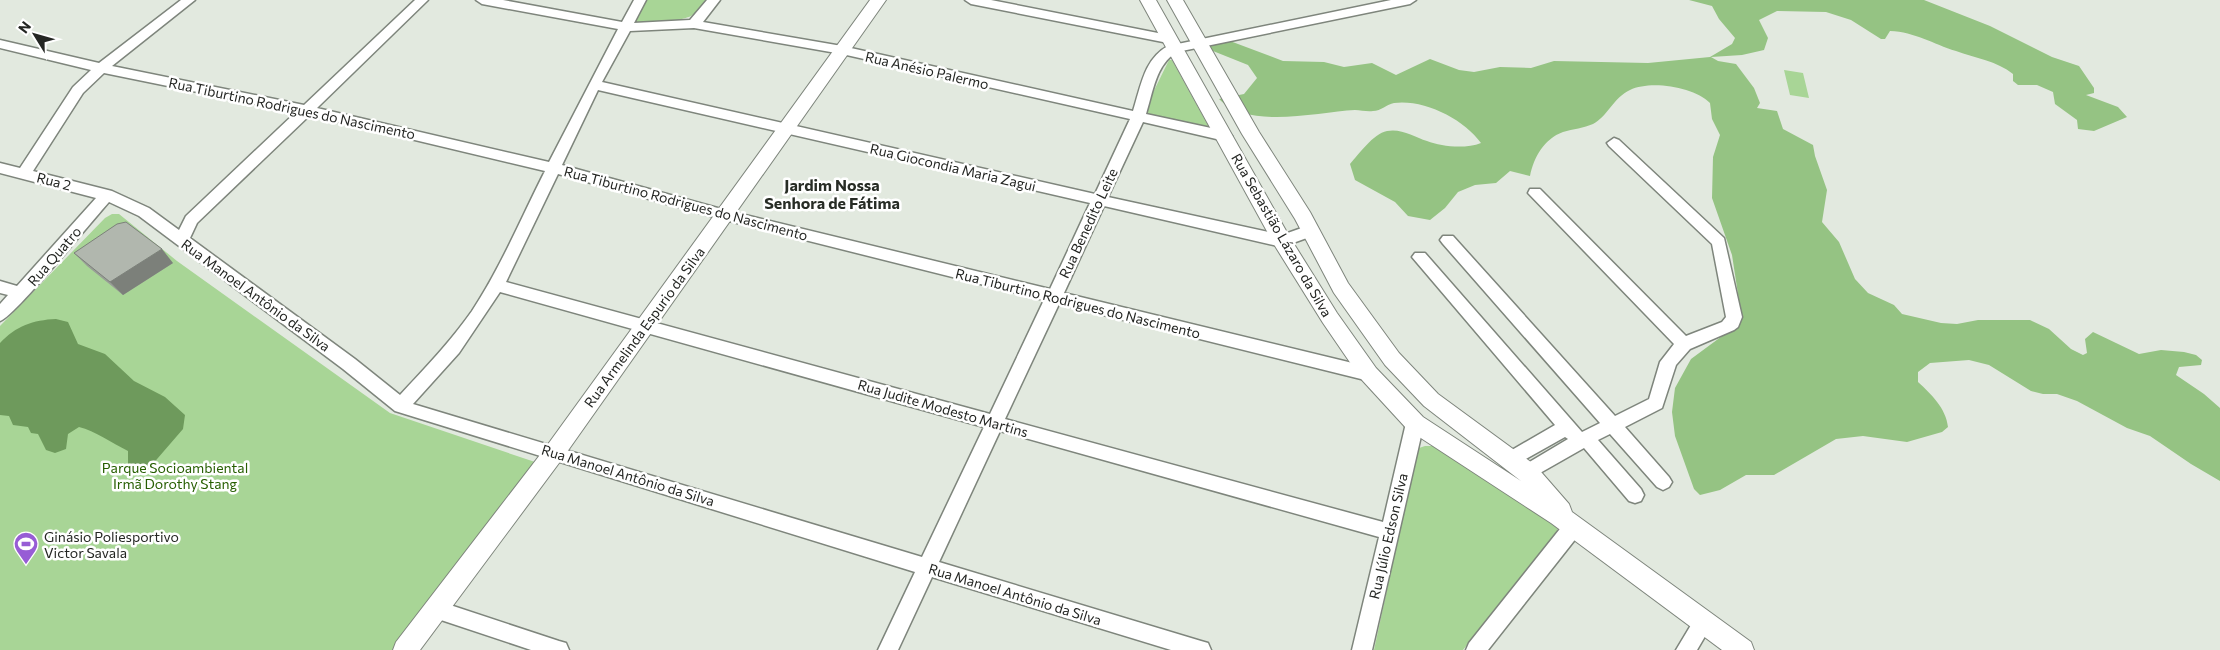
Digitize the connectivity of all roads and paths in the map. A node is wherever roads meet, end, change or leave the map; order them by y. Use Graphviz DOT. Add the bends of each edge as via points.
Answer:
graph roads {
  1 [pos="189,0"];
  2 [pos="422,0"];
  3 [pos="482,0"];
  4 [pos="640,0"];
  5 [pos="714,0"];
  6 [pos="878,0"];
  7 [pos="971,0"];
  8 [pos="1148,0"];
  9 [pos="1175,0"];
  10 [pos="1410,0"];
  11 [pos="694,24"];
  12 [pos="627,27"];
  13 [pos="0,44"];
  14 [pos="1202,46"];
  15 [pos="1173,48"];
  16 [pos="842,50"];
  17 [pos="101,68"];
  18 [pos="594,85"];
  19 [pos="308,110"];
  20 [pos="1138,118"];
  21 [pos="786,129"];
  22 [pos="1225,136"];
  23 [pos="1614,143"];
  24 [pos="0,168"];
  25 [pos="553,168"];
  26 [pos="24,174"];
  27 [pos="1535,194"];
  28 [pos="108,195"];
  29 [pos="1099,201"];
  30 [pos="725,215"];
  31 [pos="1310,232"];
  32 [pos="180,240"];
  33 [pos="1448,240"];
  34 [pos="1282,241"];
  35 [pos="1420,257"];
  36 [pos="496,284"];
  37 [pos="0,287"];
  38 [pos="22,293"];
  39 [pos="1053,297"];
  40 [pos="0,315"];
  41 [pos="645,325"];
  42 [pos="1684,344"];
  43 [pos="1369,374"];
  44 [pos="401,406"];
  45 [pos="994,422"];
  46 [pos="1415,423"];
  47 [pos="1612,425"];
  48 [pos="1567,427"];
  49 [pos="1584,439"];
  50 [pos="554,453"];
  51 [pos="1519,466"];
  52 [pos="1663,482"];
  53 [pos="1635,495"];
  54 [pos="1566,521"];
  55 [pos="1390,532"];
  56 [pos="926,568"];
  57 [pos="435,609"];
  58 [pos="1704,621"];
  59 [pos="405,650"];
  60 [pos="559,650"];
  61 [pos="888,650"];
  62 [pos="1201,650"];
  63 [pos="1362,650"];
  64 [pos="1476,650"];
  65 [pos="1686,650"];
  66 [pos="1742,650"];
  1 -- 17 [label="street"];
  2 -- 19 [label="street"];
  3 -- 12 [label="street, Rua Anésio Palermo"];
  4 -- 12 [label="street"];
  5 -- 11 [label="street"];
  6 -- 16 [label="street, Rua Armelinda Espurio da Silva"];
  7 -- 15 [label="street"];
  8 -- 15 [label="street, Rua Sebastião Lázaro da Silva"];
  9 -- 14 [label="street, Rua Sebastião Lázaro da Silva"];
  10 -- 14 [label="street, Rua Benedito Leite"];
  11 -- 12 [label="street, Rua Anésio Palermo"];
  11 -- 16 [label="street, Rua Anésio Palermo"];
  12 -- 18 [label="street"];
  13 -- 17 [label="street, Rua Tiburtino Rodrigues do Nascimento"];
  14 -- 15 [label="street, Rua Benedito Leite"];
  14 -- 31 [label="street, Rua Sebastião Lázaro da Silva"];
  15 -- 20 [label="street, Rua Benedito Leite" via="1155,64"];
  15 -- 22 [label="street, Rua Sebastião Lázaro da Silva"];
  16 -- 20 [label="street, Rua Anésio Palermo"];
  16 -- 21 [label="street, Rua Armelinda Espurio da Silva"];
  17 -- 19 [label="street, Rua Tiburtino Rodrigues do Nascimento"];
  17 -- 26 [label="street" via="78,90"];
  18 -- 21 [label="street, Rua Giocondia Maria Zagui"];
  18 -- 25 [label="street"];
  19 -- 25 [label="street, Rua Tiburtino Rodrigues do Nascimento"];
  19 -- 32 [label="street" via="191,220"];
  20 -- 22 [label="street, Rua Anésio Palermo"];
  20 -- 29 [label="street, Rua Benedito Leite"];
  21 -- 29 [label="street, Rua Giocondia Maria Zagui"];
  21 -- 30 [label="street, Rua Armelinda Espurio da Silva"];
  22 -- 34 [label="street, Rua Sebastião Lázaro da Silva"];
  23 -- 42 [label="street" via="1719,242 1734,317 1728,326"];
  24 -- 26 [label="street, Rua 2"];
  25 -- 30 [label="street, Rua Tiburtino Rodrigues do Nascimento"];
  25 -- 36 [label="street"];
  26 -- 28 [label="street, Rua 2"];
  27 -- 42 [label="street"];
  28 -- 32 [label="street, Rua Manoel Antônio da Silva" via="144,212"];
  28 -- 38 [label="street, Rua Quatro"];
  29 -- 34 [label="street, Rua Giocondia Maria Zagui"];
  29 -- 39 [label="street, Rua Benedito Leite"];
  30 -- 39 [label="street, Rua Tiburtino Rodrigues do Nascimento"];
  30 -- 41 [label="street, Rua Armelinda Espurio da Silva"];
  31 -- 34 [label="street"];
  31 -- 51 [label="street, Rua Sebastião Lázaro da Silva" via="1341,288 1392,359 1431,400"];
  32 -- 44 [label="street, Rua Manoel Antônio da Silva"];
  33 -- 47 [label="street"];
  34 -- 43 [label="street, Rua Sebastião Lázaro da Silva"];
  35 -- 48 [label="street"];
  36 -- 41 [label="street, Rua Judite Modesto Martins"];
  36 -- 44 [label="street" via="477,316"];
  37 -- 38 [label="street"];
  38 -- 40 [label="street, Rua Quatro"];
  39 -- 43 [label="street, Rua Tiburtino Rodrigues do Nascimento"];
  39 -- 45 [label="street, Rua Benedito Leite"];
  41 -- 45 [label="street, Rua Judite Modesto Martins"];
  41 -- 50 [label="street, Rua Armelinda Espurio da Silva"];
  42 -- 47 [label="street" via="1668,362 1656,403"];
  43 -- 46 [label="street, Rua Sebastião Lázaro da Silva"];
  44 -- 50 [label="street, Rua Manoel Antônio da Silva"];
  45 -- 55 [label="street, Rua Judite Modesto Martins"];
  45 -- 56 [label="street, Rua Benedito Leite"];
  46 -- 54 [label="street, Rua Sebastião Lázaro da Silva"];
  46 -- 55 [label="street, Rua Júlio Edson Silva"];
  47 -- 49 [label="street"];
  47 -- 52 [label="street"];
  48 -- 49 [label="street"];
  48 -- 51 [label="street"];
  49 -- 51 [label="street"];
  49 -- 53 [label="street"];
  50 -- 56 [label="street, Rua Manoel Antônio da Silva"];
  50 -- 57 [label="street, Rua Armelinda Espurio da Silva"];
  51 -- 54 [label="street, Rua Sebastião Lázaro da Silva"];
  54 -- 58 [label="street, Rua Sebastião Lázaro da Silva"];
  54 -- 64 [label="street"];
  55 -- 63 [label="street, Rua Júlio Edson Silva"];
  56 -- 61 [label="street, Rua Benedito Leite"];
  56 -- 62 [label="street, Rua Manoel Antônio da Silva"];
  57 -- 59 [label="street, Rua Armelinda Espurio da Silva"];
  57 -- 60 [label="street"];
  58 -- 65 [label="street"];
  58 -- 66 [label="street, Rua Sebastião Lázaro da Silva"];
}
